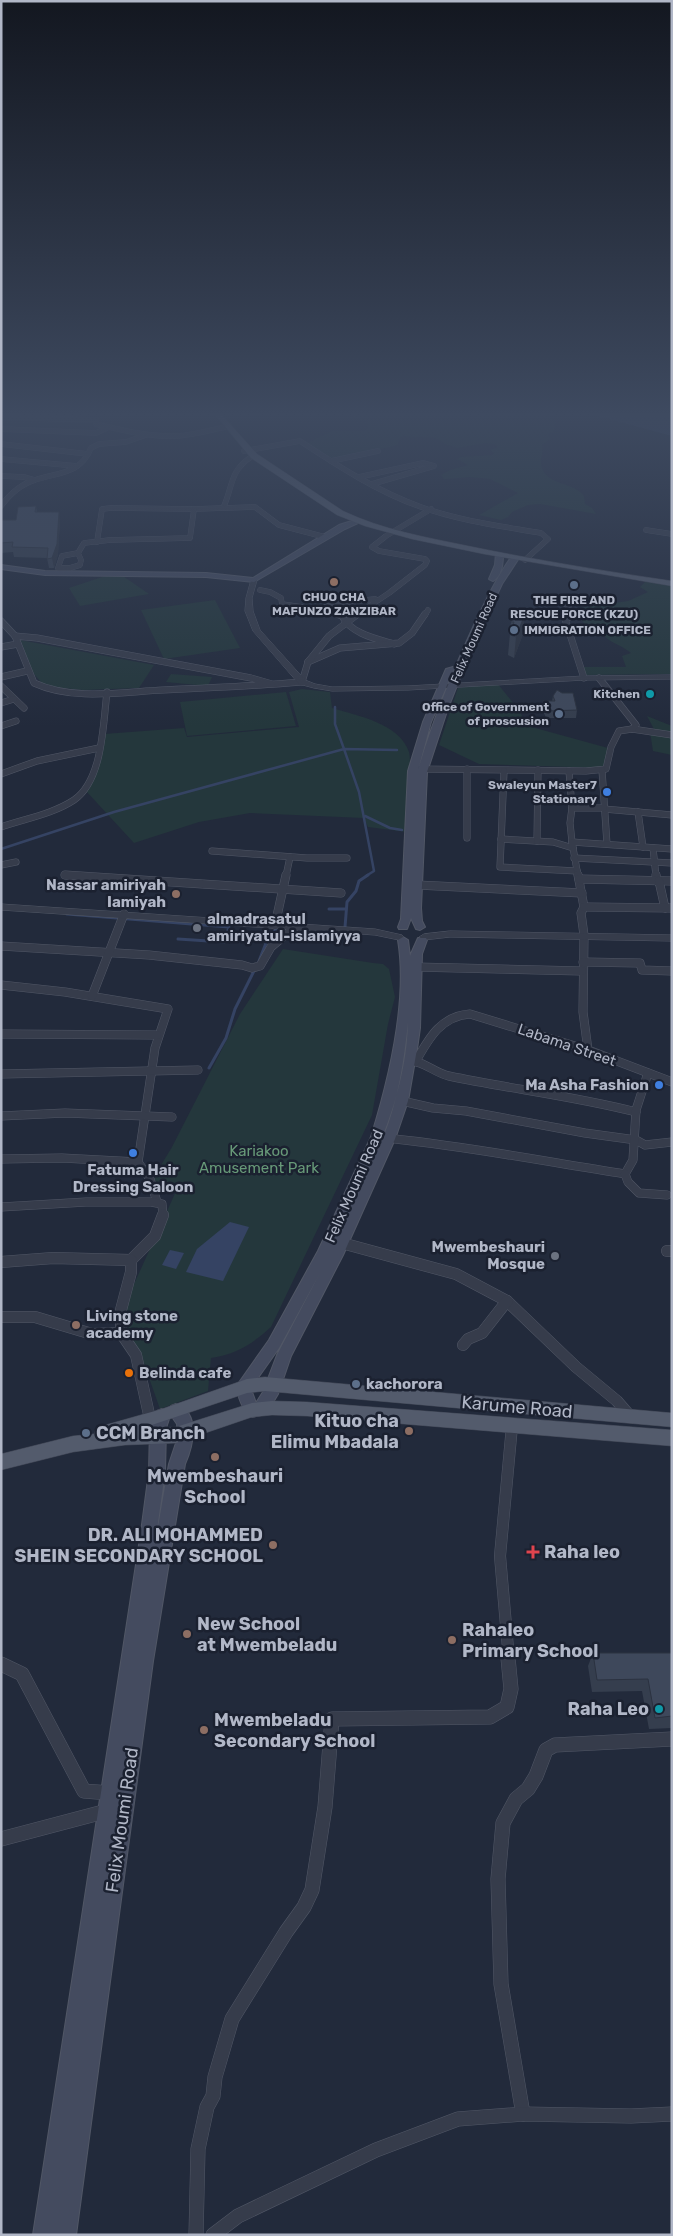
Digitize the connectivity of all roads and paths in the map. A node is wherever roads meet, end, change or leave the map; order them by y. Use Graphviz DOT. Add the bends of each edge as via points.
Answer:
graph roads {
  1 [pos="101,518"];
  2 [pos="193,518"];
  3 [pos="271,518"];
  4 [pos="341,518"];
  5 [pos="417,518"];
  6 [pos="468,518"];
  7 [pos="355,522"];
  8 [pos="646,530"];
  9 [pos="392,533"];
  10 [pos="672,534"];
  11 [pos="325,537"];
  12 [pos="97,542"];
  13 [pos="78,554"];
  14 [pos="499,555"];
  15 [pos="520,559"];
  16 [pos="1,567"];
  17 [pos="254,580"];
  18 [pos="672,584"];
  19 [pos="260,590"];
  20 [pos="556,598"];
  21 [pos="379,599"];
  22 [pos="348,601"];
  23 [pos="365,607"];
  24 [pos="319,610"];
  25 [pos="428,610"];
  26 [pos="1,620"];
  27 [pos="345,622"];
  28 [pos="471,633"];
  29 [pos="15,636"];
  30 [pos="372,638"];
  31 [pos="18,644"];
  32 [pos="394,644"];
  33 [pos="321,645"];
  34 [pos="1,647"];
  35 [pos="372,647"];
  36 [pos="340,648"];
  37 [pos="308,662"];
  38 [pos="24,663"];
  39 [pos="27,671"];
  40 [pos="10,675"];
  41 [pos="1,677"];
  42 [pos="672,677"];
  43 [pos="584,678"];
  44 [pos="599,678"];
  45 [pos="302,682"];
  46 [pos="272,684"];
  47 [pos="1,686"];
  48 [pos="447,687"];
  49 [pos="107,692"];
  50 [pos="14,699"];
  51 [pos="1,703"];
  52 [pos="24,708"];
  53 [pos="16,721"];
  54 [pos="1,726"];
  55 [pos="632,729"];
  56 [pos="672,735"];
  57 [pos="99,748"];
  58 [pos="418,769"];
  59 [pos="467,769"];
  60 [pos="538,770"];
  61 [pos="602,770"];
  62 [pos="504,771"];
  63 [pos="569,771"];
  64 [pos="1,774"];
  65 [pos="572,808"];
  66 [pos="604,809"];
  67 [pos="638,812"];
  68 [pos="672,815"];
  69 [pos="1,827"];
  70 [pos="467,838"];
  71 [pos="501,839"];
  72 [pos="537,841"];
  73 [pos="607,844"];
  74 [pos="572,845"];
  75 [pos="643,847"];
  76 [pos="653,848"];
  77 [pos="672,849"];
  78 [pos="212,851"];
  79 [pos="290,857"];
  80 [pos="347,858"];
  81 [pos="574,858"];
  82 [pos="413,859"];
  83 [pos="16,862"];
  84 [pos="655,863"];
  85 [pos="672,864"];
  86 [pos="1,865"];
  87 [pos="65,874"];
  88 [pos="578,875"];
  89 [pos="658,881"];
  90 [pos="672,881"];
  91 [pos="417,884"];
  92 [pos="283,888"];
  93 [pos="341,893"];
  94 [pos="582,893"];
  95 [pos="1,906"];
  96 [pos="584,907"];
  97 [pos="668,908"];
  98 [pos="124,914"];
  99 [pos="276,925"];
  100 [pos="295,927"];
  101 [pos="401,933"];
  102 [pos="422,933"];
  103 [pos="584,935"];
  104 [pos="672,938"];
  105 [pos="1,946"];
  106 [pos="108,953"];
  107 [pos="583,962"];
  108 [pos="415,967"];
  109 [pos="582,971"];
  110 [pos="672,971"];
  111 [pos="1,985"];
  112 [pos="92,996"];
  113 [pos="1,1034"];
  114 [pos="157,1035"];
  115 [pos="588,1050"];
  116 [pos="413,1061"];
  117 [pos="198,1070"];
  118 [pos="150,1071"];
  119 [pos="648,1073"];
  120 [pos="1,1074"];
  121 [pos="672,1082"];
  122 [pos="395,1107"];
  123 [pos="636,1112"];
  124 [pos="1,1116"];
  125 [pos="146,1117"];
  126 [pos="172,1117"];
  127 [pos="390,1135"];
  128 [pos="636,1140"];
  129 [pos="672,1142"];
  130 [pos="1,1159"];
  131 [pos="138,1162"];
  132 [pos="625,1174"];
  133 [pos="667,1195"];
  134 [pos="157,1202"];
  135 [pos="1,1207"];
  136 [pos="336,1241"];
  137 [pos="131,1260"];
  138 [pos="1,1262"];
  139 [pos="507,1301"];
  140 [pos="1,1317"];
  141 [pos="121,1332"];
  142 [pos="463,1345"];
  143 [pos="273,1384"];
  144 [pos="244,1386"];
  145 [pos="256,1410"];
  146 [pos="163,1415"];
  147 [pos="630,1416"];
  148 [pos="672,1420"];
  149 [pos="512,1426"];
  150 [pos="187,1432"];
  151 [pos="159,1437"];
  152 [pos="672,1438"];
  153 [pos="73,1444"];
  154 [pos="1,1462"];
  155 [pos="1,1664"];
  156 [pos="672,1739"];
  157 [pos="109,1802"];
  158 [pos="1,1839"];
  159 [pos="523,2114"];
  160 [pos="672,2114"];
  161 [pos="44,2235"];
  162 [pos="65,2235"];
  163 [pos="196,2235"];
  164 [pos="213,2235"];
  1 -- 12 [label="street"];
  2 -- 12 [label="street" via="190,538"];
  3 -- 11 [label="street" via="279,525"];
  4 -- 7 [label="main road"];
  5 -- 9 [label="street"];
  6 -- 15 [label="street" via="546,536 548,539"];
  7 -- 9 [label="main road"];
  7 -- 11 [label="main road"];
  8 -- 10 [label="street"];
  9 -- 14 [label="main road"];
  9 -- 21 [label="street" via="372,546 375,550 427,561"];
  11 -- 17 [label="main road"];
  12 -- 13 [label="street" via="82,544"];
  14 -- 15 [label="main road"];
  14 -- 28 [label="main road, Felix Moumi Road" via="499,565"];
  15 -- 18 [label="main road"];
  15 -- 28 [label="main road, Felix Moumi Road" via="504,574"];
  16 -- 17 [label="main road" via="45,573 206,575"];
  17 -- 45 [label="street" via="249,611 257,631"];
  19 -- 24 [label="street" via="281,598 282,604 287,606"];
  20 -- 43 [label="street" via="569,605 573,613 565,619"];
  21 -- 22 [label="street"];
  21 -- 23 [label="street"];
  22 -- 23 [label="street"];
  22 -- 24 [label="street"];
  23 -- 27 [label="street"];
  24 -- 27 [label="street" via="342,616"];
  25 -- 32 [label="street" via="405,640"];
  26 -- 29 [label="street"];
  27 -- 30 [label="street"];
  27 -- 33 [label="street"];
  28 -- 48 [label="main road, Felix Moumi Road"];
  29 -- 31 [label="street"];
  29 -- 46 [label="street"];
  30 -- 32 [label="street"];
  30 -- 35 [label="street"];
  31 -- 34 [label="street"];
  31 -- 38 [label="street"];
  32 -- 35 [label="street"];
  33 -- 36 [label="street"];
  33 -- 37 [label="street"];
  35 -- 36 [label="street"];
  36 -- 37 [label="street"];
  37 -- 45 [label="street"];
  38 -- 39 [label="street"];
  38 -- 40 [label="street" via="13,669"];
  39 -- 40 [label="street"];
  39 -- 49 [label="street" via="40,688 81,693"];
  40 -- 41 [label="street"];
  42 -- 44 [label="street"];
  43 -- 44 [label="street"];
  43 -- 48 [label="street"];
  44 -- 55 [label="street" via="634,723 636,728"];
  45 -- 46 [label="street"];
  45 -- 48 [label="street" via="332,689"];
  46 -- 49 [label="street"];
  47 -- 50 [label="street"];
  48 -- 58 [label="main road, Felix Moumi Road" via="433,735"];
  49 -- 57 [label="street"];
  50 -- 51 [label="street"];
  50 -- 52 [label="street"];
  53 -- 54 [label="street"];
  55 -- 56 [label="street"];
  55 -- 61 [label="street" via="619,731 606,769"];
  57 -- 64 [label="street" via="22,764"];
  57 -- 69 [label="street" via="91,780 83,793 74,800"];
  58 -- 59 [label="street"];
  58 -- 82 [label="main road, Felix Moumi Road"];
  59 -- 62 [label="street"];
  59 -- 70 [label="street"];
  60 -- 62 [label="street"];
  60 -- 63 [label="street"];
  60 -- 72 [label="street"];
  61 -- 63 [label="street"];
  61 -- 66 [label="street"];
  62 -- 71 [label="street"];
  63 -- 65 [label="street"];
  65 -- 66 [label="street"];
  65 -- 74 [label="street"];
  66 -- 67 [label="street"];
  66 -- 73 [label="street"];
  67 -- 68 [label="street"];
  67 -- 75 [label="street"];
  71 -- 72 [label="street"];
  71 -- 88 [label="street" via="500,866"];
  72 -- 74 [label="street"];
  73 -- 74 [label="street"];
  73 -- 75 [label="street"];
  74 -- 81 [label="street"];
  75 -- 76 [label="street"];
  76 -- 77 [label="street"];
  76 -- 84 [label="street"];
  78 -- 79 [label="street"];
  79 -- 80 [label="street"];
  79 -- 92 [label="street"];
  81 -- 84 [label="street"];
  81 -- 88 [label="street"];
  82 -- 91 [label="main road, Felix Moumi Road"];
  82 -- 101 [label="main road, Felix Moumi Road" via="406,919"];
  83 -- 86 [label="street"];
  84 -- 85 [label="street"];
  84 -- 89 [label="street"];
  87 -- 92 [label="street"];
  88 -- 89 [label="street"];
  88 -- 94 [label="street"];
  89 -- 90 [label="street"];
  89 -- 97 [label="street"];
  91 -- 94 [label="street"];
  91 -- 102 [label="main road, Felix Moumi Road" via="417,921"];
  92 -- 93 [label="street"];
  92 -- 99 [label="street"];
  94 -- 96 [label="street"];
  95 -- 98 [label="street"];
  96 -- 97 [label="street"];
  96 -- 103 [label="street" via="581,913"];
  98 -- 99 [label="street"];
  98 -- 106 [label="street"];
  99 -- 100 [label="street"];
  100 -- 101 [label="street"];
  100 -- 106 [label="street" via="271,947 260,966 254,968"];
  101 -- 102 [label="main road" via="414,925"];
  101 -- 102 [label="main road" via="414,942"];
  101 -- 122 [label="main road, Felix Moumi Road" via="405,960 403,1027 394,1078"];
  102 -- 103 [label="street"];
  102 -- 108 [label="main road, Felix Moumi Road"];
  103 -- 104 [label="street"];
  103 -- 107 [label="street"];
  105 -- 106 [label="street"];
  106 -- 112 [label="street"];
  107 -- 109 [label="street"];
  107 -- 110 [label="street" via="640,963 642,970"];
  108 -- 109 [label="street"];
  108 -- 116 [label="main road, Felix Moumi Road"];
  109 -- 115 [label="street"];
  111 -- 112 [label="street"];
  112 -- 114 [label="street" via="168,1009"];
  113 -- 114 [label="street"];
  114 -- 118 [label="street"];
  115 -- 116 [label="street, Labama Street" via="460,1013 433,1033"];
  115 -- 119 [label="street, Labama Street"];
  116 -- 122 [label="main road, Felix Moumi Road"];
  116 -- 123 [label="street" via="446,1075"];
  117 -- 118 [label="street"];
  118 -- 120 [label="street"];
  118 -- 125 [label="street"];
  119 -- 121 [label="street, Labama Street"];
  119 -- 123 [label="street"];
  122 -- 127 [label="main road, Felix Moumi Road"];
  122 -- 128 [label="street" via="466,1111"];
  122 -- 136 [label="main road, Felix Moumi Road" via="378,1137"];
  123 -- 128 [label="street"];
  124 -- 125 [label="street" via="65,1113"];
  125 -- 126 [label="street"];
  125 -- 131 [label="street"];
  127 -- 132 [label="street"];
  127 -- 136 [label="main road, Felix Moumi Road"];
  128 -- 129 [label="street" via="645,1144"];
  128 -- 132 [label="street" via="630,1169"];
  130 -- 131 [label="street"];
  131 -- 134 [label="street" via="150,1179"];
  132 -- 133 [label="street" via="639,1193"];
  134 -- 135 [label="street"];
  134 -- 137 [label="street" via="164,1210 161,1221 150,1244"];
  136 -- 139 [label="street" via="456,1274"];
  136 -- 143 [label="main road, Felix Moumi Road"];
  136 -- 144 [label="main road, Felix Moumi Road" via="274,1344"];
  137 -- 138 [label="street" via="54,1258"];
  137 -- 141 [label="street" via="121,1310"];
  139 -- 142 [label="street" via="482,1333"];
  139 -- 147 [label="street" via="576,1367 618,1401"];
  140 -- 141 [label="street" via="34,1316 92,1334"];
  141 -- 146 [label="street" via="136,1355"];
  143 -- 144 [label="main road, Karume Road"];
  143 -- 145 [label="main road, Felix Moumi Road" via="267,1400"];
  143 -- 147 [label="main road, Karume Road"];
  144 -- 145 [label="main road" via="244,1392"];
  144 -- 146 [label="main road, Karume Road"];
  145 -- 149 [label="main road, Karume Road" via="307,1408"];
  145 -- 150 [label="main road, Karume Road"];
  146 -- 150 [label="main road" via="182,1418"];
  146 -- 151 [label="main road, Felix Moumi Road" via="158,1428"];
  146 -- 153 [label="main road, Karume Road"];
  147 -- 148 [label="main road, Karume Road"];
  149 -- 152 [label="main road, Karume Road"];
  149 -- 163 [label="street" via="500,1556 511,1689 506,1707 490,1717 332,1719 325,1807 312,1890 232,2019 198,2148"];
  150 -- 151 [label="main road, Karume Road"];
  150 -- 162 [label="main road, Felix Moumi Road" via="178,1464 144,1661"];
  151 -- 153 [label="main road, Karume Road"];
  151 -- 157 [label="main road, Felix Moumi Road" via="149,1532"];
  153 -- 154 [label="main road, Karume Road"];
  155 -- 157 [label="street" via="22,1674 84,1791"];
  156 -- 159 [label="street" via="555,1745 546,1750 536,1776 516,1799 504,1824 498,1879 500,1975"];
  157 -- 158 [label="street"];
  157 -- 161 [label="main road, Felix Moumi Road"];
  159 -- 160 [label="street"];
  159 -- 164 [label="street" via="458,2119 376,2150 238,2216"];
}
